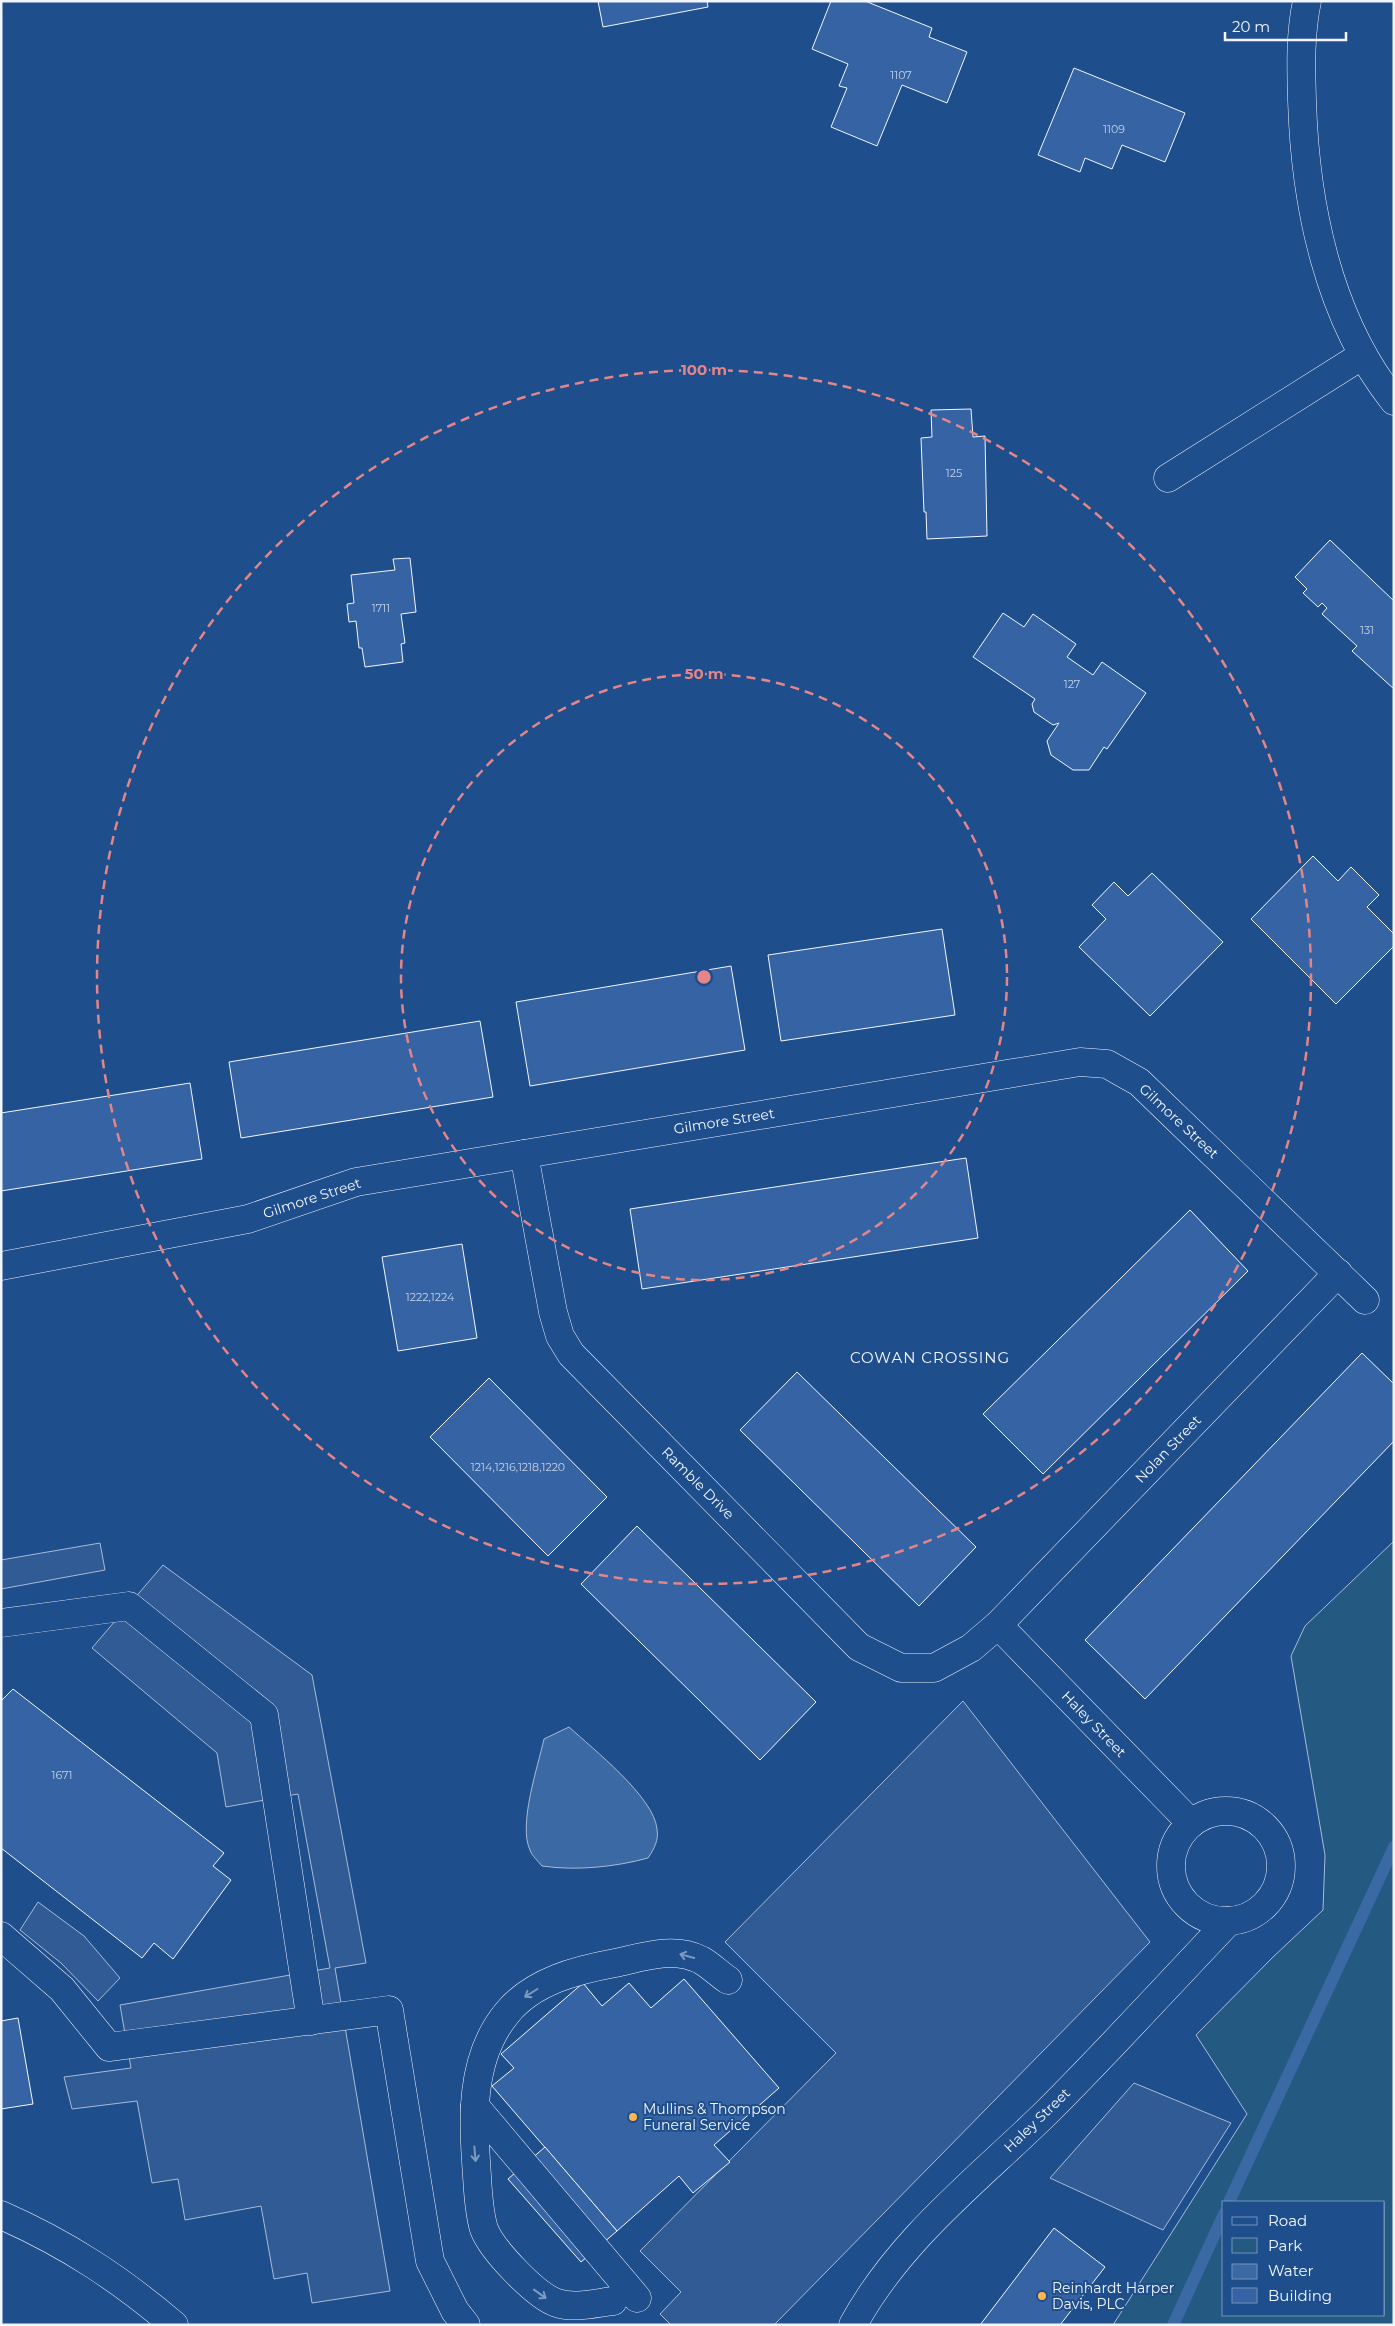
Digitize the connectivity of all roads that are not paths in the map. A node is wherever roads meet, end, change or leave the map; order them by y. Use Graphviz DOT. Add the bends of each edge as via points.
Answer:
graph roads {
  1 [pos="1307,1"];
  2 [pos="1363,355"];
  3 [pos="1394,401"];
  4 [pos="1168,478"];
  5 [pos="524,1154"];
  6 [pos="1,1266"];
  7 [pos="1338,1273"];
  8 [pos="1365,1300"];
  9 [pos="1,1623"];
  10 [pos="998,1625"];
  11 [pos="1191,1822"];
  12 [pos="1229,1922"];
  13 [pos="1,1936"];
  14 [pos="728,1980"];
  15 [pos="311,2021"];
  16 [pos="476,2106"];
  17 [pos="1,2215"];
  18 [pos="174,2325"];
  19 [pos="466,2325"];
  20 [pos="853,2325"];
  1 -- 2 [label="main road" via="1301,66 1303,140 1314,218 1338,301"];
  2 -- 3 [label="main road"];
  2 -- 4 [label="main road"];
  5 -- 6 [label="main road, Gilmore Street" via="356,1182 248,1218"];
  5 -- 7 [label="main road, Gilmore Street" via="1080,1062 1107,1064 1139,1082"];
  5 -- 10 [label="main road, Ramble Drive" via="553,1312 560,1336 571,1354 859,1647 901,1668 934,1668 971,1648"];
  7 -- 8 [label="main road, Gilmore Street"];
  7 -- 10 [label="main road, Nolan Street"];
  9 -- 15 [label="main road" via="129,1606 264,1715"];
  10 -- 11 [label="main road, Haley Street"];
  11 -- 12 [label="main road, Haley Street" via="1179,1835 1172,1851 1170,1869 1174,1886 1196,1913"];
  11 -- 12 [label="main road, Haley Street" via="1206,1813 1222,1810 1240,1812 1269,1830 1277,1845 1281,1862 1273,1896 1246,1918"];
  12 -- 20 [label="main road, Haley Street" via="1048,2111 942,2210 895,2262"];
  13 -- 15 [label="main road" via="62,1989 108,2047"];
  14 -- 16 [label="main road, one-way" via="701,1960 663,1953 578,1970 546,1984 524,1997 508,2012 494,2034 482,2057"];
  15 -- 19 [label="main road" via="389,2010 430,2261 455,2311"];
  16 -- 16 [label="main road, one-way" via="474,2130 479,2198 484,2228 491,2242 544,2298 559,2304 580,2305 625,2299"];
  17 -- 18 [label="main road" via="96,2264"];
}
